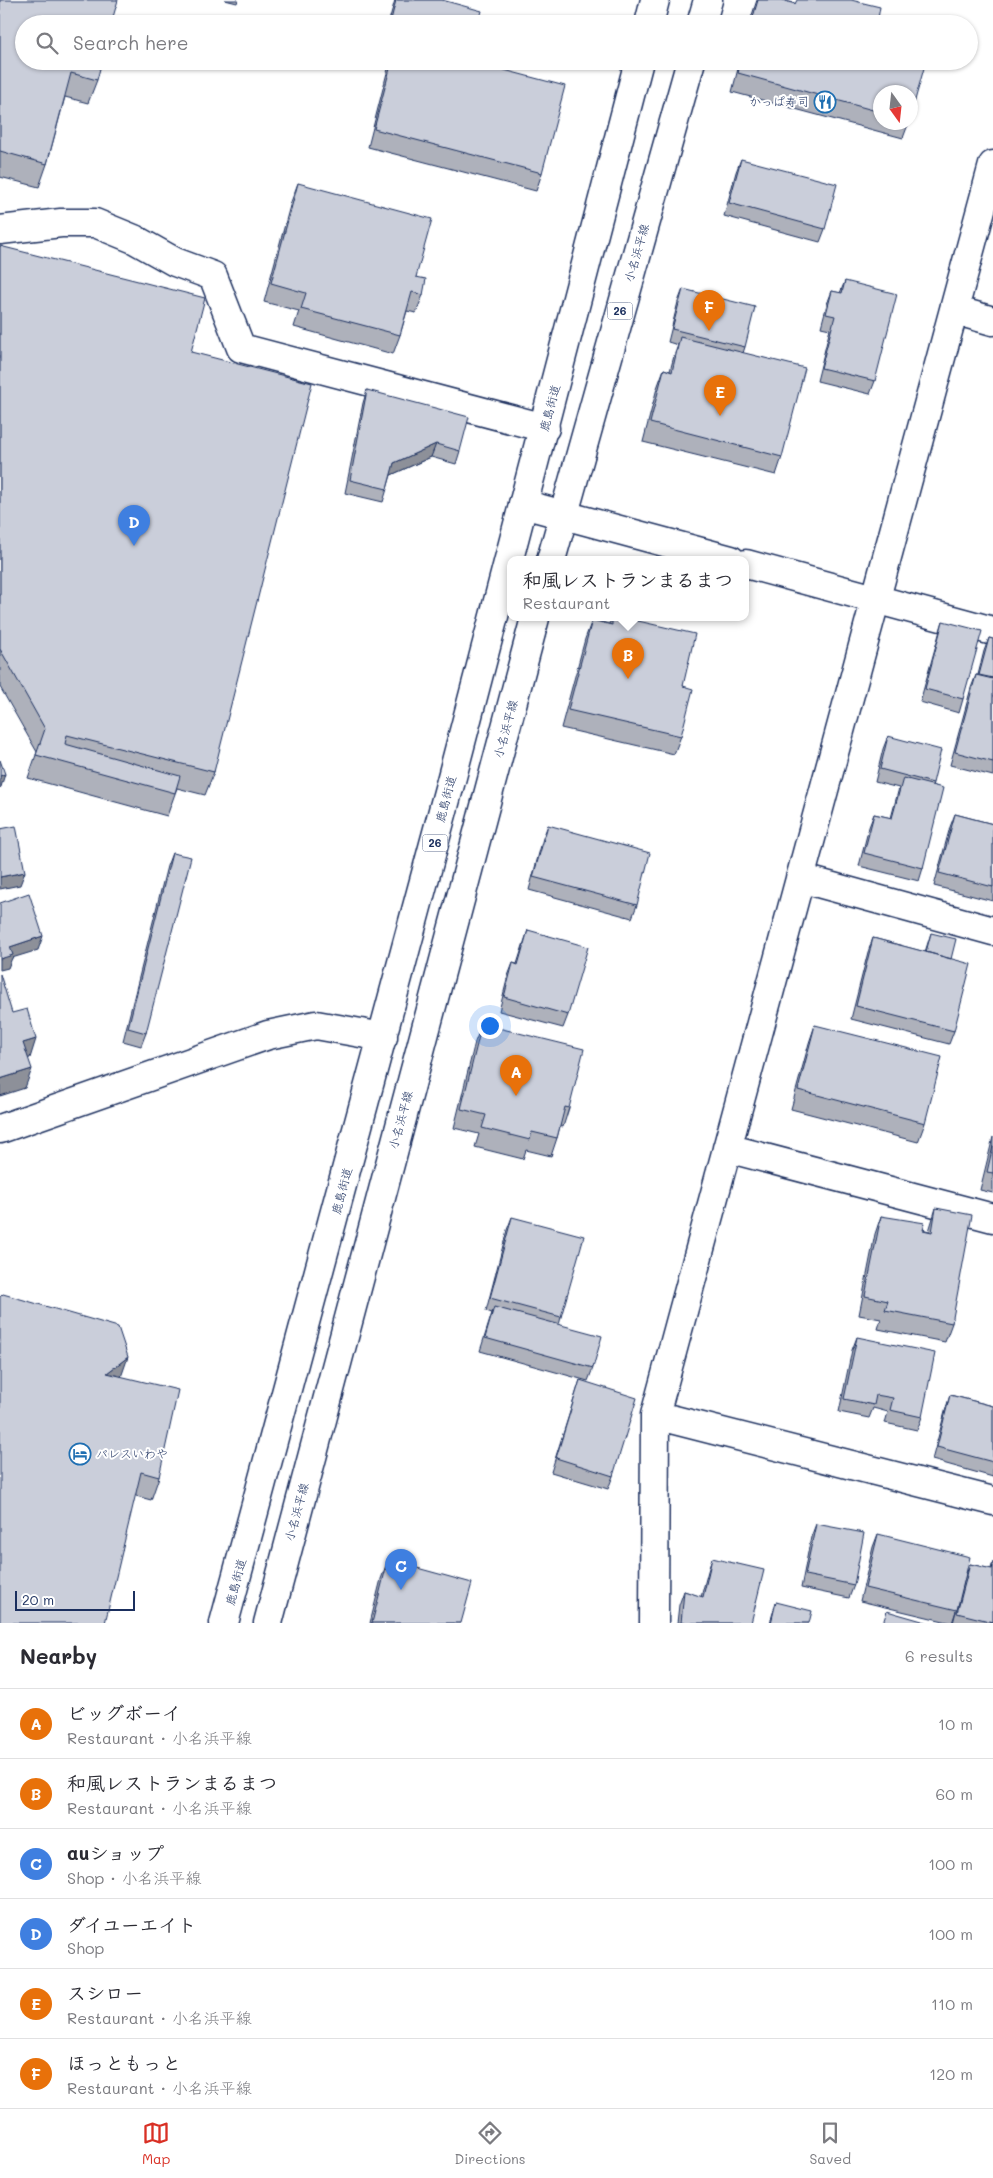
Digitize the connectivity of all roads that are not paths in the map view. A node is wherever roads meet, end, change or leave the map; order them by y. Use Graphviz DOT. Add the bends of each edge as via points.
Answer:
graph roads {
  1 [pos="655,0"];
  2 [pos="708,0"];
  3 [pos="651,15"];
  4 [pos="704,15"];
  5 [pos="637,70"];
  6 [pos="688,70"];
  7 [pos="993,165"];
  8 [pos="0,230"];
  9 [pos="954,310"];
  10 [pos="993,321"];
  11 [pos="545,428"];
  12 [pos="523,504"];
  13 [pos="563,515"];
  14 [pos="509,556"];
  15 [pos="552,556"];
  16 [pos="716,556"];
  17 [pos="507,565"];
  18 [pos="749,565"];
  19 [pos="876,599"];
  20 [pos="534,621"];
  21 [pos="993,631"];
  22 [pos="800,878"];
  23 [pos="993,931"];
  24 [pos="384,1037"];
  25 [pos="0,1129"];
  26 [pos="727,1148"];
  27 [pos="993,1218"];
  28 [pos="655,1415"];
  29 [pos="993,1501"];
  30 [pos="224,1623"];
  31 [pos="268,1623"];
  32 [pos="654,1623"];
  1 -- 3 [label="street"];
  2 -- 4 [label="street"];
  5 -- 11 [label="street, 鹿島街道 / 26"];
  6 -- 13 [label="street, 小名浜平線 / 26"];
  7 -- 9 [label="street"];
  8 -- 11 [label="street" via="61,222 95,223 175,262 213,276 241,348"];
  9 -- 10 [label="street"];
  9 -- 19 [label="street"];
  11 -- 12 [label="street, 鹿島街道 / 26"];
  12 -- 13 [label="street"];
  12 -- 14 [label="street, 鹿島街道 / 26"];
  13 -- 15 [label="street, 小名浜平線 / 26"];
  13 -- 16 [label="street"];
  17 -- 24 [label="street, 鹿島街道 / 26"];
  18 -- 19 [label="street"];
  19 -- 21 [label="street"];
  19 -- 22 [label="street"];
  20 -- 31 [label="street, 小名浜平線"];
  22 -- 23 [label="street"];
  22 -- 26 [label="street"];
  24 -- 25 [label="street" via="316,1025 268,1035"];
  24 -- 30 [label="street, 鹿島街道 / 26"];
  26 -- 27 [label="street"];
  26 -- 28 [label="street"];
  28 -- 29 [label="street"];
  28 -- 32 [label="street"];
}
